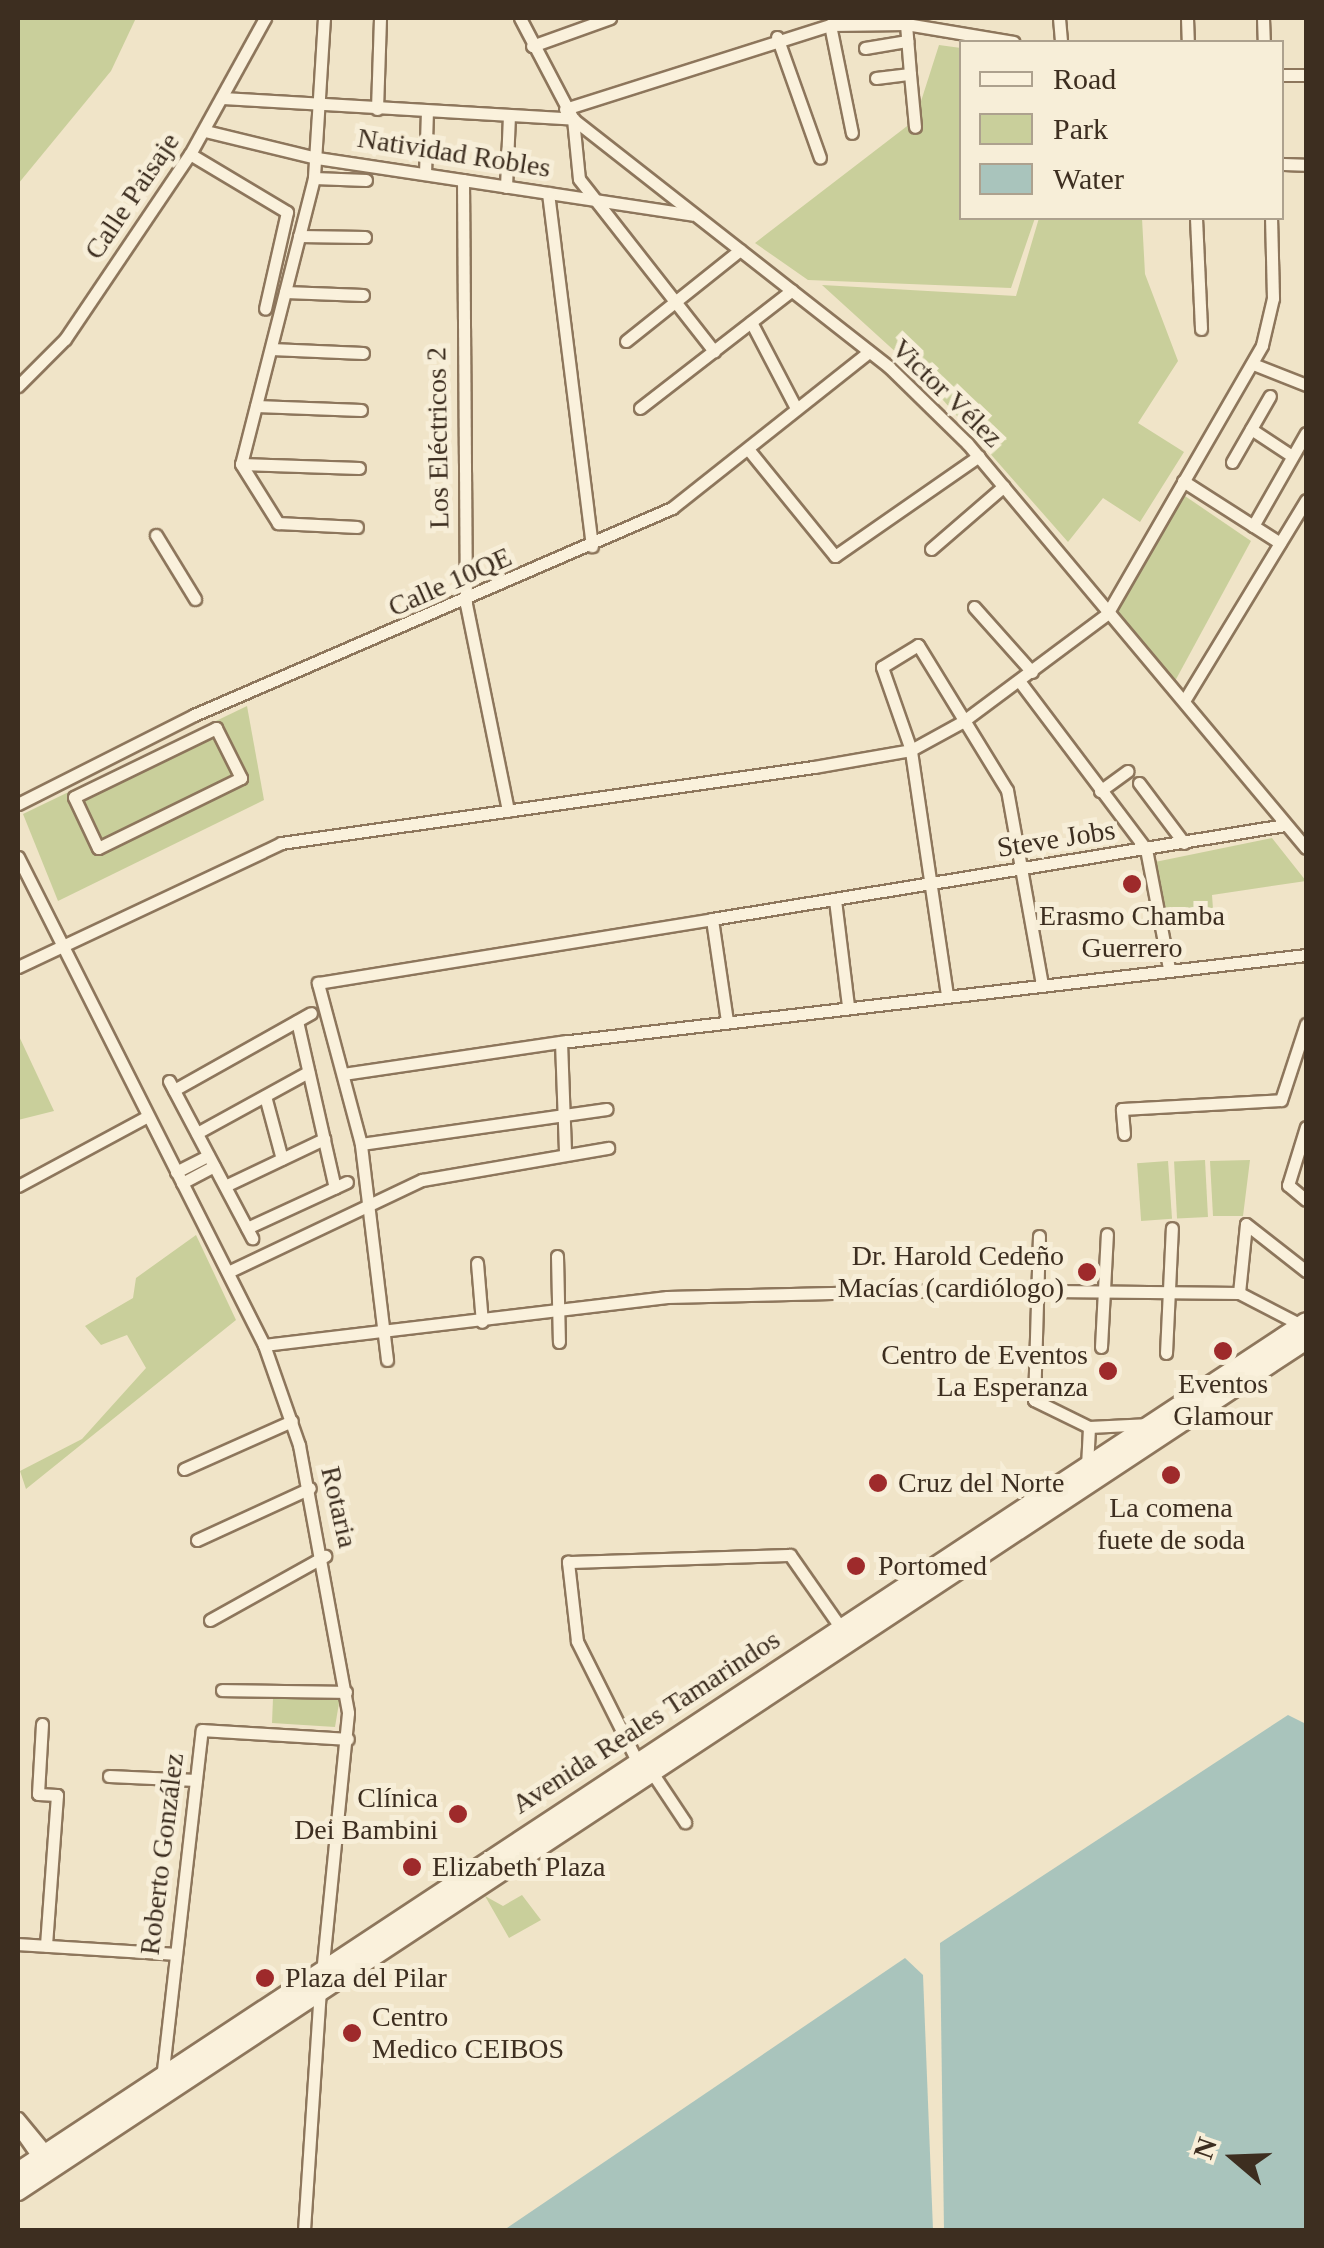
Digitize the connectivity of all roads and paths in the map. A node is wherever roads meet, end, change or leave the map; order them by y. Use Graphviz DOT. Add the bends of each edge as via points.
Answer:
graph roads {
  1 [pos="265,18"];
  2 [pos="324,18"];
  3 [pos="380,18"];
  4 [pos="520,18"];
  5 [pos="610,18"];
  6 [pos="885,20"];
  7 [pos="798,24"];
  8 [pos="906,24"];
  9 [pos="830,25"];
  10 [pos="777,36"];
  11 [pos="1002,40"];
  12 [pos="907,41"];
  13 [pos="532,46"];
  14 [pos="865,48"];
  15 [pos="910,74"];
  16 [pos="876,78"];
  17 [pos="224,98"];
  18 [pos="320,107"];
  19 [pos="376,110"];
  20 [pos="427,112"];
  21 [pos="569,114"];
  22 [pos="508,116"];
  23 [pos="916,127"];
  24 [pos="205,130"];
  25 [pos="852,133"];
  26 [pos="190,154"];
  27 [pos="318,158"];
  28 [pos="820,158"];
  29 [pos="426,174"];
  30 [pos="314,178"];
  31 [pos="366,180"];
  32 [pos="463,180"];
  33 [pos="506,186"];
  34 [pos="548,193"];
  35 [pos="596,200"];
  36 [pos="696,216"];
  37 [pos="1196,220"];
  38 [pos="1271,220"];
  39 [pos="299,236"];
  40 [pos="365,237"];
  41 [pos="740,250"];
  42 [pos="792,290"];
  43 [pos="285,292"];
  44 [pos="363,296"];
  45 [pos="675,300"];
  46 [pos="265,309"];
  47 [pos="751,322"];
  48 [pos="1201,329"];
  49 [pos="626,342"];
  50 [pos="270,349"];
  51 [pos="714,350"];
  52 [pos="869,352"];
  53 [pos="363,353"];
  54 [pos="1253,364"];
  55 [pos="1306,385"];
  56 [pos="18,386"];
  57 [pos="1270,396"];
  58 [pos="256,406"];
  59 [pos="640,408"];
  60 [pos="796,408"];
  61 [pos="360,410"];
  62 [pos="1251,429"];
  63 [pos="1306,433"];
  64 [pos="748,449"];
  65 [pos="978,456"];
  66 [pos="1292,456"];
  67 [pos="1232,462"];
  68 [pos="242,464"];
  69 [pos="359,468"];
  70 [pos="1183,481"];
  71 [pos="1004,486"];
  72 [pos="1306,500"];
  73 [pos="1254,526"];
  74 [pos="357,527"];
  75 [pos="156,536"];
  76 [pos="1280,543"];
  77 [pos="592,546"];
  78 [pos="931,549"];
  79 [pos="194,599"];
  80 [pos="466,604"];
  81 [pos="974,606"];
  82 [pos="1107,614"];
  83 [pos="1032,672"];
  84 [pos="1020,682"];
  85 [pos="1184,701"];
  86 [pos="962,722"];
  87 [pos="911,750"];
  88 [pos="1128,771"];
  89 [pos="1139,783"];
  90 [pos="1100,791"];
  91 [pos="18,804"];
  92 [pos="508,811"];
  93 [pos="1285,825"];
  94 [pos="1184,843"];
  95 [pos="98,848"];
  96 [pos="1306,848"];
  97 [pos="1146,849"];
  98 [pos="18,857"];
  99 [pos="1025,870"];
  100 [pos="934,884"];
  101 [pos="835,900"];
  102 [pos="712,919"];
  103 [pos="56,949"];
  104 [pos="1306,955"];
  105 [pos="18,967"];
  106 [pos="1169,968"];
  107 [pos="1042,984"];
  108 [pos="947,995"];
  109 [pos="848,1006"];
  110 [pos="311,1013"];
  111 [pos="297,1022"];
  112 [pos="728,1022"];
  113 [pos="1306,1024"];
  114 [pos="561,1042"];
  115 [pos="308,1072"];
  116 [pos="343,1074"];
  117 [pos="265,1096"];
  118 [pos="607,1109"];
  119 [pos="564,1112"];
  120 [pos="146,1117"];
  121 [pos="1306,1128"];
  122 [pos="197,1133"];
  123 [pos="1124,1134"];
  124 [pos="324,1139"];
  125 [pos="361,1144"];
  126 [pos="608,1148"];
  127 [pos="565,1150"];
  128 [pos="282,1159"];
  129 [pos="211,1161"];
  130 [pos="179,1178"];
  131 [pos="18,1186"];
  132 [pos="225,1186"];
  133 [pos="1306,1200"];
  134 [pos="369,1205"];
  135 [pos="1172,1228"];
  136 [pos="1107,1234"];
  137 [pos="1038,1236"];
  138 [pos="556,1256"];
  139 [pos="477,1263"];
  140 [pos="1306,1271"];
  141 [pos="228,1272"];
  142 [pos="1034,1291"];
  143 [pos="1104,1292"];
  144 [pos="1169,1293"];
  145 [pos="1239,1293"];
  146 [pos="558,1311"];
  147 [pos="482,1322"];
  148 [pos="1305,1329"];
  149 [pos="384,1334"];
  150 [pos="559,1342"];
  151 [pos="264,1345"];
  152 [pos="1101,1347"];
  153 [pos="1166,1353"];
  154 [pos="387,1360"];
  155 [pos="292,1421"];
  156 [pos="1159,1423"];
  157 [pos="1088,1427"];
  158 [pos="1126,1454"];
  159 [pos="184,1469"];
  160 [pos="1084,1472"];
  161 [pos="310,1488"];
  162 [pos="196,1540"];
  163 [pos="325,1556"];
  164 [pos="872,1616"];
  165 [pos="210,1620"];
  166 [pos="841,1628"];
  167 [pos="222,1690"];
  168 [pos="346,1692"];
  169 [pos="42,1724"];
  170 [pos="348,1739"];
  171 [pos="646,1769"];
  172 [pos="109,1776"];
  173 [pos="196,1780"];
  174 [pos="560,1819"];
  175 [pos="685,1822"];
  176 [pos="18,1944"];
  177 [pos="46,1946"];
  178 [pos="176,1954"];
  179 [pos="322,1968"];
  180 [pos="320,1989"];
  181 [pos="163,2070"];
  182 [pos="18,2118"];
  183 [pos="18,2128"];
  184 [pos="43,2156"];
  185 [pos="18,2172"];
  186 [pos="18,2191"];
  187 [pos="304,2230"];
  1 -- 17 [label="street, Calle Paisaje"];
  2 -- 18 [label="street"];
  3 -- 19 [label="street"];
  4 -- 13 [label="street, Victor Vélez"];
  5 -- 13 [label="street"];
  6 -- 8 [label="street"];
  6 -- 9 [label="street"];
  7 -- 9 [label="street"];
  7 -- 10 [label="street"];
  8 -- 11 [label="street"];
  8 -- 12 [label="street"];
  9 -- 25 [label="street"];
  10 -- 21 [label="street"];
  10 -- 28 [label="street"];
  12 -- 14 [label="street"];
  12 -- 15 [label="street"];
  13 -- 21 [label="street, Victor Vélez"];
  15 -- 16 [label="street"];
  15 -- 23 [label="street"];
  17 -- 18 [label="street"];
  17 -- 24 [label="street, Calle Paisaje"];
  18 -- 19 [label="street"];
  18 -- 27 [label="street"];
  19 -- 20 [label="street"];
  20 -- 22 [label="street"];
  20 -- 29 [label="street"];
  21 -- 22 [label="street"];
  21 -- 35 [label="street" via="579,179"];
  21 -- 36 [label="street, Victor Vélez"];
  22 -- 33 [label="street"];
  24 -- 26 [label="street, Calle Paisaje"];
  24 -- 27 [label="street, Natividad Robles"];
  26 -- 46 [label="street" via="287,212"];
  26 -- 56 [label="street, Calle Paisaje" via="78,321"];
  27 -- 29 [label="street, Natividad Robles"];
  27 -- 30 [label="street"];
  29 -- 32 [label="street, Natividad Robles"];
  30 -- 31 [label="street"];
  30 -- 39 [label="street"];
  32 -- 33 [label="street, Natividad Robles"];
  32 -- 80 [label="street, Los Eléctricos 2"];
  33 -- 34 [label="street, Natividad Robles"];
  34 -- 35 [label="street, Natividad Robles"];
  34 -- 77 [label="street"];
  35 -- 36 [label="street, Natividad Robles"];
  35 -- 45 [label="street"];
  36 -- 41 [label="street, Victor Vélez"];
  37 -- 48 [label="street"];
  38 -- 54 [label="street" via="1272,313"];
  39 -- 40 [label="street"];
  39 -- 43 [label="street"];
  41 -- 42 [label="street, Victor Vélez"];
  41 -- 45 [label="street"];
  42 -- 47 [label="street"];
  42 -- 52 [label="street, Victor Vélez"];
  43 -- 44 [label="street"];
  43 -- 50 [label="street"];
  45 -- 49 [label="street"];
  45 -- 51 [label="street"];
  47 -- 51 [label="street"];
  47 -- 60 [label="street"];
  50 -- 53 [label="street"];
  50 -- 58 [label="street"];
  51 -- 59 [label="street"];
  52 -- 60 [label="street, Calle 10QE"];
  52 -- 65 [label="street, Victor Vélez"];
  54 -- 55 [label="street"];
  54 -- 70 [label="street"];
  57 -- 62 [label="street"];
  58 -- 61 [label="street"];
  58 -- 68 [label="street"];
  60 -- 64 [label="street, Calle 10QE"];
  62 -- 66 [label="street"];
  62 -- 67 [label="street"];
  63 -- 66 [label="street"];
  64 -- 65 [label="street" via="835,556"];
  64 -- 77 [label="street, Calle 10QE" via="672,508"];
  65 -- 71 [label="street, Victor Vélez"];
  66 -- 73 [label="street"];
  68 -- 69 [label="street"];
  68 -- 74 [label="street" via="278,524"];
  70 -- 73 [label="street"];
  70 -- 82 [label="street"];
  71 -- 78 [label="street"];
  71 -- 82 [label="street, Victor Vélez"];
  72 -- 76 [label="street"];
  73 -- 76 [label="street"];
  75 -- 79 [label="street"];
  76 -- 85 [label="street"];
  77 -- 80 [label="street, Calle 10QE"];
  80 -- 91 [label="street, Calle 10QE" via="194,716"];
  80 -- 92 [label="street, Los Eléctricos 2"];
  81 -- 83 [label="street"];
  82 -- 83 [label="street"];
  82 -- 85 [label="street, Victor Vélez"];
  83 -- 84 [label="street"];
  84 -- 86 [label="street"];
  84 -- 90 [label="street"];
  85 -- 93 [label="street, Victor Vélez"];
  86 -- 87 [label="street"];
  86 -- 87 [label="street" via="918,646 882,667"];
  86 -- 99 [label="street" via="1000,770"];
  87 -- 92 [label="street"];
  87 -- 100 [label="street"];
  88 -- 90 [label="street"];
  89 -- 94 [label="street"];
  90 -- 97 [label="street"];
  92 -- 103 [label="street" via="281,843"];
  93 -- 94 [label="street, Steve Jobs"];
  93 -- 96 [label="street, Victor Vélez"];
  94 -- 97 [label="street, Steve Jobs"];
  95 -- 95 [label="street" via="241,778 216,728 74,797"];
  97 -- 99 [label="street, Steve Jobs"];
  97 -- 106 [label="street"];
  98 -- 103 [label="street, Rotaria"];
  99 -- 100 [label="street, Steve Jobs"];
  99 -- 107 [label="street"];
  100 -- 101 [label="street, Steve Jobs"];
  100 -- 108 [label="street"];
  101 -- 102 [label="street, Steve Jobs"];
  101 -- 109 [label="street"];
  102 -- 112 [label="street"];
  102 -- 116 [label="street, Steve Jobs" via="318,983"];
  103 -- 105 [label="street"];
  103 -- 120 [label="street, Rotaria"];
  104 -- 106 [label="street"];
  106 -- 107 [label="street"];
  107 -- 108 [label="street"];
  108 -- 109 [label="street"];
  109 -- 112 [label="street"];
  110 -- 111 [label="street"];
  111 -- 115 [label="street"];
  111 -- 122 [label="street" via="172,1085"];
  112 -- 114 [label="street"];
  113 -- 123 [label="street" via="1281,1100 1122,1108"];
  114 -- 116 [label="street"];
  114 -- 119 [label="street"];
  115 -- 117 [label="street"];
  115 -- 124 [label="street"];
  116 -- 125 [label="street"];
  117 -- 122 [label="street"];
  117 -- 128 [label="street"];
  118 -- 119 [label="street"];
  119 -- 125 [label="street"];
  119 -- 127 [label="street"];
  120 -- 130 [label="street, Rotaria"];
  120 -- 131 [label="street"];
  121 -- 133 [label="street" via="1288,1183"];
  122 -- 129 [label="street"];
  124 -- 128 [label="street"];
  124 -- 132 [label="street" via="341,1185 250,1233"];
  125 -- 134 [label="street"];
  126 -- 127 [label="street"];
  127 -- 134 [label="street" via="430,1178"];
  128 -- 132 [label="street"];
  129 -- 130 [label="street"];
  129 -- 132 [label="street"];
  130 -- 141 [label="street, Rotaria"];
  134 -- 141 [label="street"];
  134 -- 149 [label="street"];
  135 -- 144 [label="street"];
  136 -- 143 [label="street"];
  137 -- 142 [label="street"];
  138 -- 146 [label="street"];
  139 -- 147 [label="street"];
  140 -- 145 [label="street" via="1246,1224"];
  141 -- 151 [label="street, Rotaria"];
  142 -- 143 [label="street"];
  142 -- 146 [label="street" via="694,1296"];
  142 -- 157 [label="street" via="1034,1400"];
  143 -- 144 [label="street"];
  143 -- 152 [label="street"];
  144 -- 145 [label="street"];
  144 -- 153 [label="street"];
  145 -- 148 [label="street"];
  146 -- 147 [label="street"];
  146 -- 150 [label="street"];
  147 -- 149 [label="street"];
  148 -- 156 [label="main road, Avenida Reales Tamarindos"];
  148 -- 158 [label="main road, Avenida Reales Tamarindos"];
  149 -- 151 [label="street"];
  149 -- 154 [label="street"];
  151 -- 155 [label="street, Rotaria"];
  155 -- 159 [label="street"];
  155 -- 161 [label="street, Rotaria"];
  156 -- 157 [label="street"];
  156 -- 158 [label="main road, Avenida Reales Tamarindos"];
  157 -- 160 [label="street"];
  158 -- 160 [label="main road, Avenida Reales Tamarindos"];
  158 -- 164 [label="main road, Avenida Reales Tamarindos"];
  160 -- 164 [label="main road, Avenida Reales Tamarindos"];
  161 -- 162 [label="street"];
  161 -- 163 [label="street, Rotaria"];
  163 -- 165 [label="street"];
  163 -- 168 [label="street, Rotaria"];
  164 -- 166 [label="main road, Avenida Reales Tamarindos"];
  164 -- 171 [label="main road, Avenida Reales Tamarindos"];
  166 -- 171 [label="main road, Avenida Reales Tamarindos"];
  166 -- 171 [label="street" via="790,1555 568,1562 577,1641"];
  167 -- 168 [label="street"];
  168 -- 170 [label="street, Rotaria"];
  169 -- 177 [label="street" via="38,1794 57,1796"];
  170 -- 173 [label="street, Roberto González" via="202,1730"];
  170 -- 179 [label="street, Rotaria"];
  171 -- 174 [label="main road, Avenida Reales Tamarindos"];
  171 -- 175 [label="street"];
  172 -- 173 [label="street"];
  173 -- 178 [label="street, Roberto González"];
  174 -- 179 [label="main road, Avenida Reales Tamarindos"];
  174 -- 180 [label="main road, Avenida Reales Tamarindos"];
  176 -- 177 [label="street"];
  177 -- 178 [label="street"];
  178 -- 181 [label="street, Roberto González"];
  179 -- 180 [label="street, Rotaria"];
  179 -- 181 [label="main road, Avenida Reales Tamarindos"];
  180 -- 186 [label="main road, Avenida Reales Tamarindos"];
  180 -- 187 [label="street, Rotaria"];
  181 -- 184 [label="main road, Avenida Reales Tamarindos"];
  182 -- 184 [label="street"];
  183 -- 184 [label="street"];
  184 -- 185 [label="main road, Avenida Reales Tamarindos"];
}
